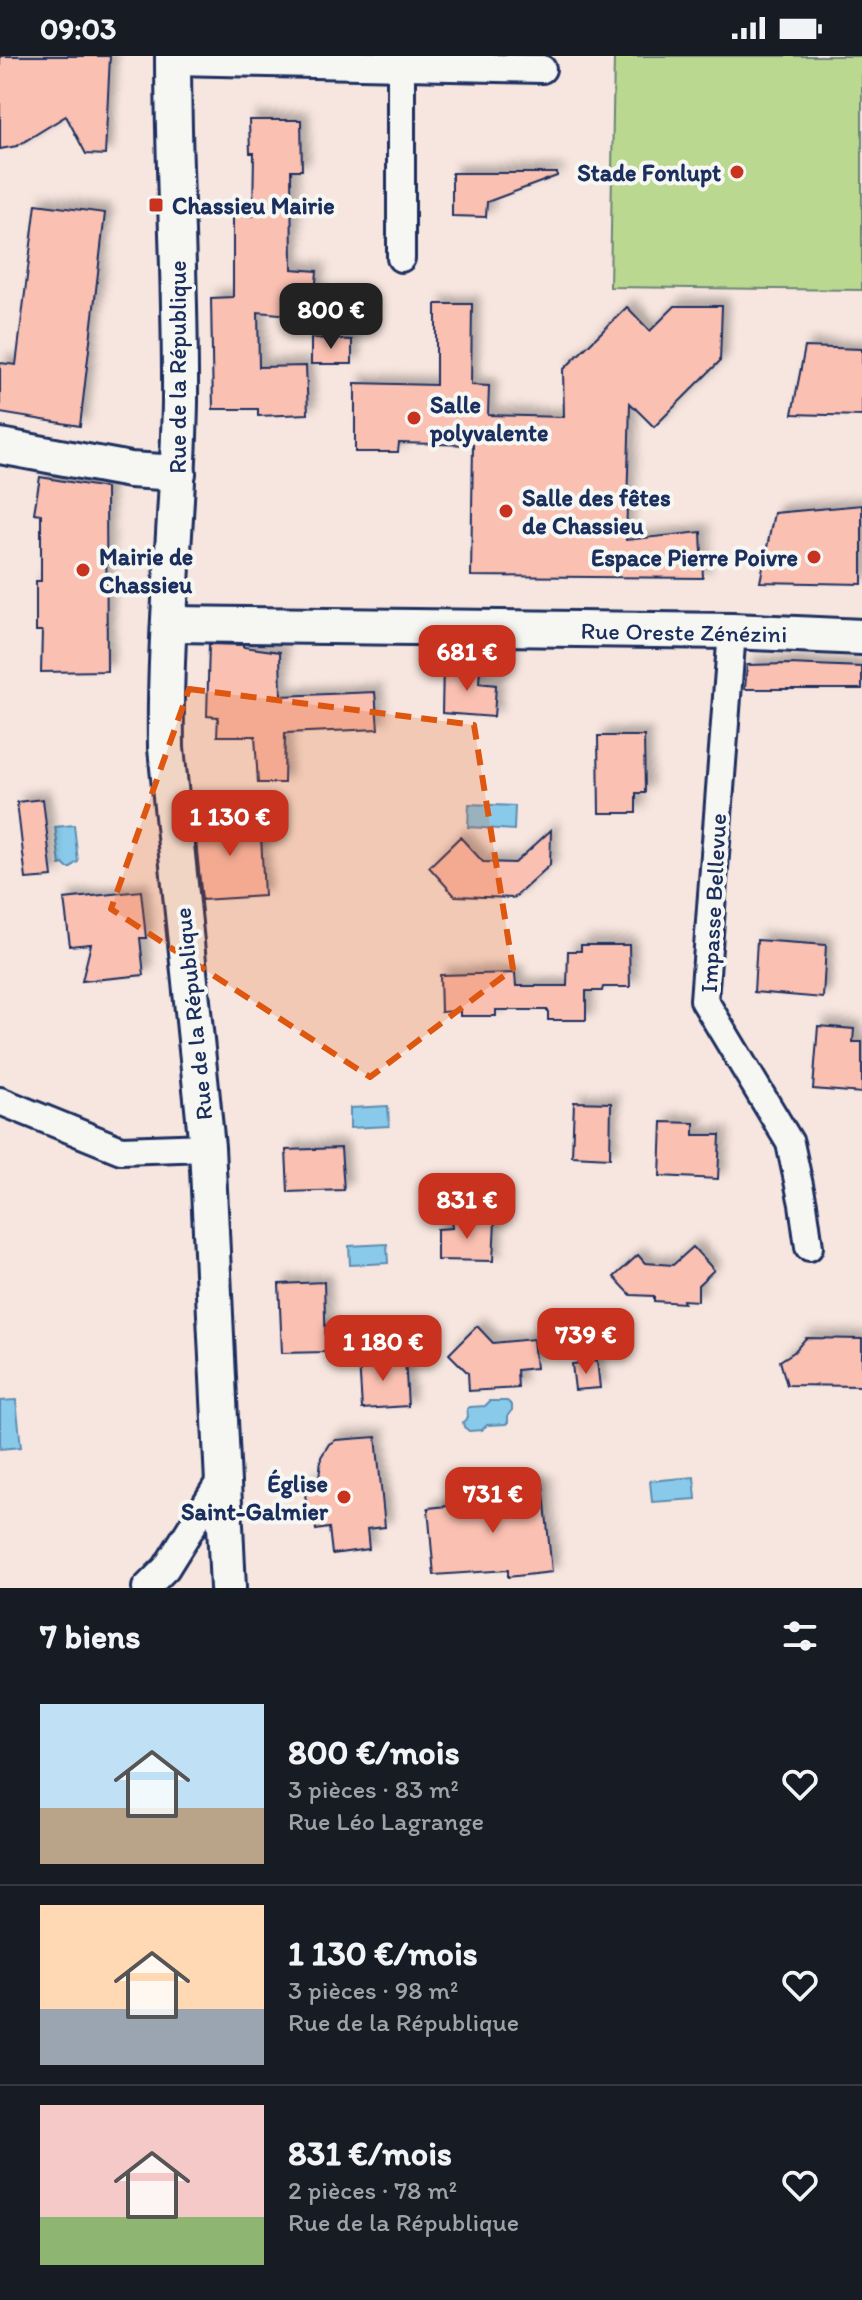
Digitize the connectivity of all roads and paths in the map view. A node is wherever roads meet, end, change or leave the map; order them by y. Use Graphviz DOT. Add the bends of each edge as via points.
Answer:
graph roads {
  1 [pos="173,59"];
  2 [pos="401,61"];
  3 [pos="542,69"];
  4 [pos="401,258"];
  5 [pos="0,446"];
  6 [pos="178,473"];
  7 [pos="170,624"];
  8 [pos="732,631"];
  9 [pos="862,637"];
  10 [pos="0,1101"];
  11 [pos="207,1147"];
  12 [pos="809,1247"];
  13 [pos="222,1478"];
  14 [pos="146,1588"];
  15 [pos="228,1588"];
  1 -- 2 [label="street"];
  1 -- 6 [label="street, Rue de la République"];
  2 -- 3 [label="street"];
  2 -- 4 [label="street"];
  5 -- 6 [label="street" via="130,470"];
  6 -- 7 [label="street, Rue de la République"];
  7 -- 8 [label="street, Rue Oreste Zénézini"];
  7 -- 11 [label="street, Rue de la République" via="167,760"];
  8 -- 9 [label="street, Rue Oreste Zénézini"];
  8 -- 12 [label="street, Impasse Bellevue" via="704,1000 790,1143"];
  10 -- 11 [label="street" via="121,1150"];
  11 -- 13 [label="street, Rue de la République"];
  13 -- 14 [label="street" via="166,1568"];
  13 -- 15 [label="street, Rue de la République"];
}
